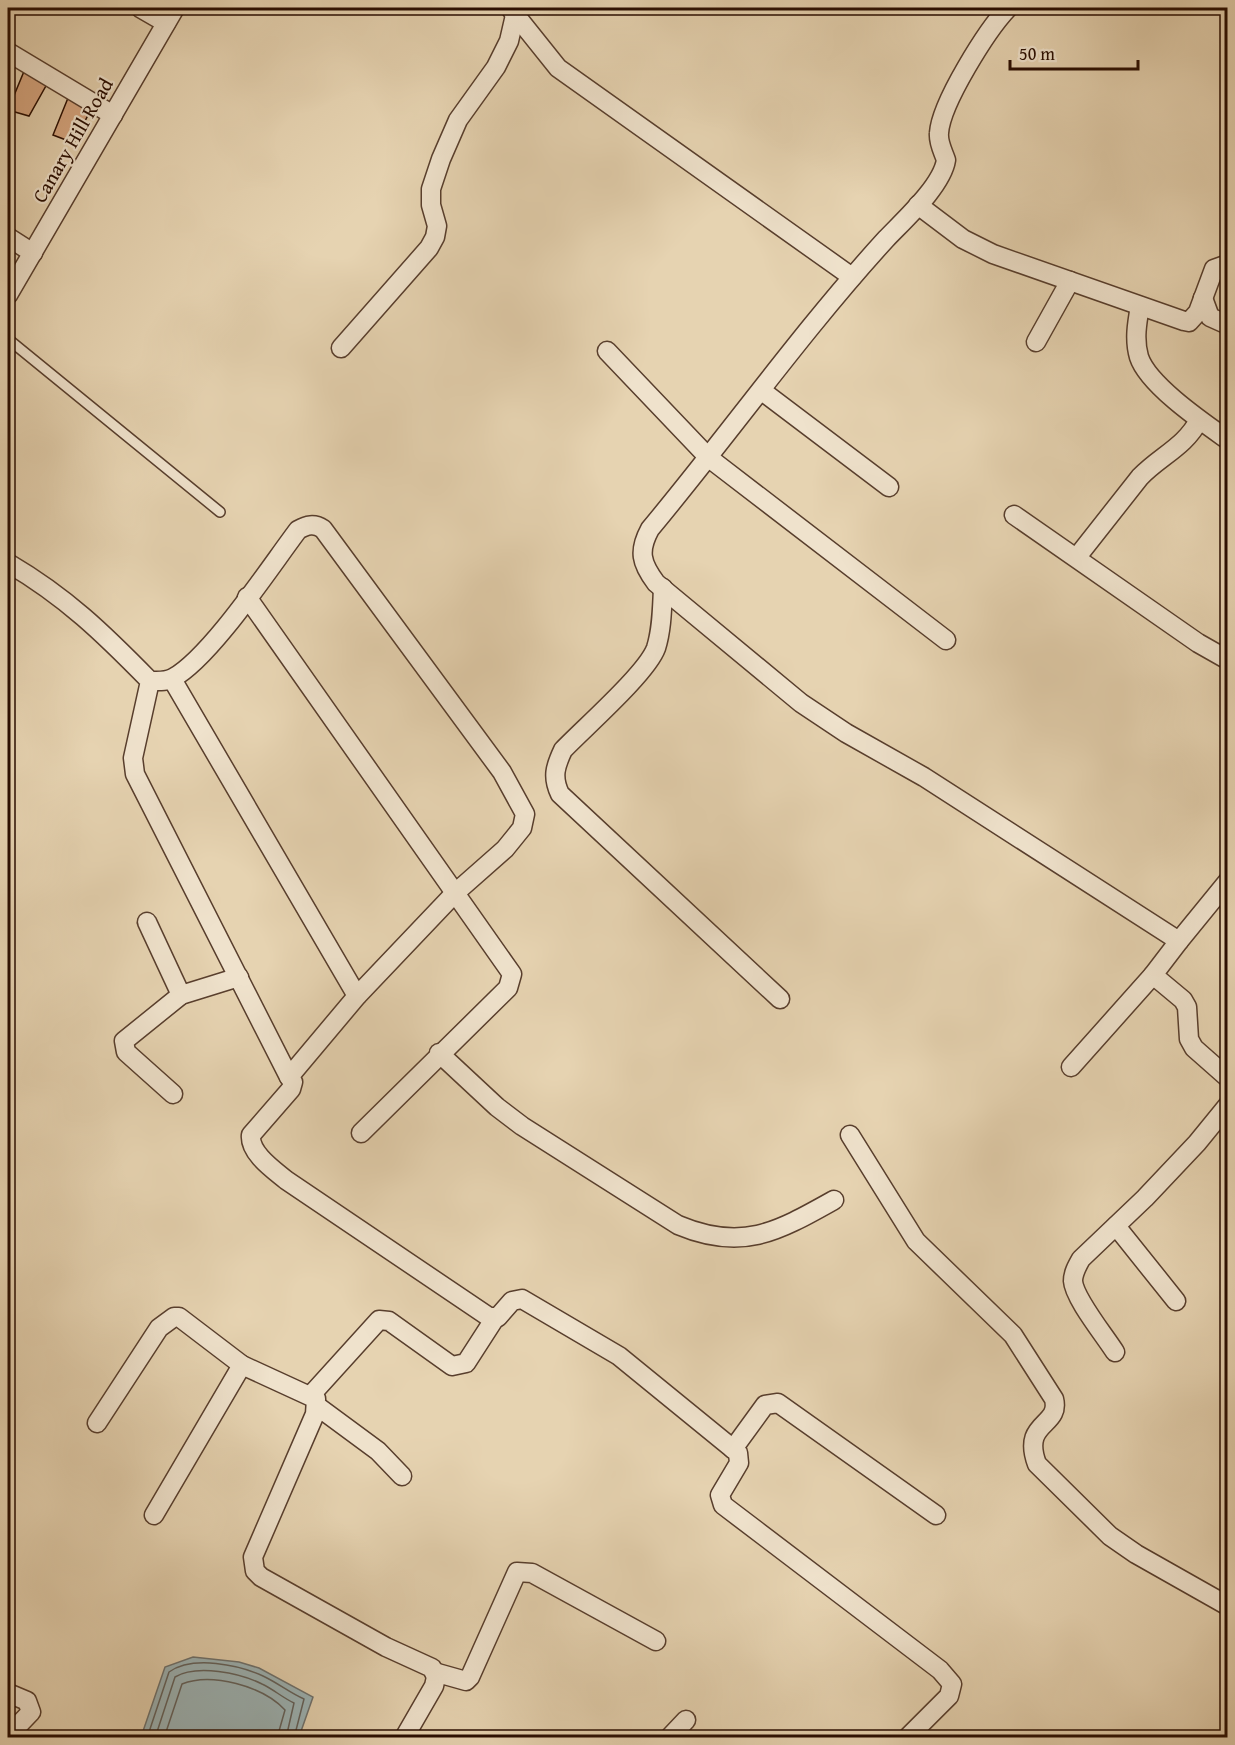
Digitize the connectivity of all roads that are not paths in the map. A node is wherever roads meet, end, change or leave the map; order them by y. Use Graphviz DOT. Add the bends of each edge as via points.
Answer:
graph roads {
  1 [pos="141,8"];
  2 [pos="1008,8"];
  3 [pos="512,11"];
  4 [pos="171,15"];
  5 [pos="8,52"];
  6 [pos="113,115"];
  7 [pos="918,205"];
  8 [pos="8,237"];
  9 [pos="33,253"];
  10 [pos="1227,264"];
  11 [pos="852,277"];
  12 [pos="1070,281"];
  13 [pos="8,295"];
  14 [pos="1203,298"];
  15 [pos="1140,306"];
  16 [pos="1227,325"];
  17 [pos="8,339"];
  18 [pos="1036,342"];
  19 [pos="341,348"];
  20 [pos="607,351"];
  21 [pos="762,391"];
  22 [pos="1199,420"];
  23 [pos="1227,440"];
  24 [pos="709,458"];
  25 [pos="889,488"];
  26 [pos="220,512"];
  27 [pos="1014,515"];
  28 [pos="1077,558"];
  29 [pos="8,563"];
  30 [pos="663,588"];
  31 [pos="247,597"];
  32 [pos="946,640"];
  33 [pos="1227,660"];
  34 [pos="172,679"];
  35 [pos="150,681"];
  36 [pos="1225,889"];
  37 [pos="454,894"];
  38 [pos="147,922"];
  39 [pos="1179,941"];
  40 [pos="1153,975"];
  41 [pos="239,977"];
  42 [pos="181,995"];
  43 [pos="357,996"];
  44 [pos="780,999"];
  45 [pos="439,1053"];
  46 [pos="1071,1067"];
  47 [pos="289,1077"];
  48 [pos="1227,1078"];
  49 [pos="173,1094"];
  50 [pos="1227,1105"];
  51 [pos="361,1133"];
  52 [pos="850,1135"];
  53 [pos="834,1200"];
  54 [pos="1116,1226"];
  55 [pos="1176,1301"];
  56 [pos="495,1318"];
  57 [pos="1115,1352"];
  58 [pos="242,1365"];
  59 [pos="314,1401"];
  60 [pos="97,1423"];
  61 [pos="733,1449"];
  62 [pos="402,1476"];
  63 [pos="154,1515"];
  64 [pos="936,1515"];
  65 [pos="1227,1606"];
  66 [pos="656,1641"];
  67 [pos="434,1672"];
  68 [pos="8,1693"];
  69 [pos="686,1720"];
  70 [pos="8,1736"];
  71 [pos="404,1737"];
  72 [pos="669,1737"];
  73 [pos="907,1737"];
  1 -- 4 [label="street"];
  2 -- 7 [label="street" via="972,56 952,96 939,135 945,168"];
  3 -- 11 [label="street" via="558,68"];
  3 -- 19 [label="street" via="509,41 496,67 458,120 441,159 431,189 436,226 429,248"];
  4 -- 6 [label="street, Canary Hill Road"];
  5 -- 6 [label="street"];
  6 -- 9 [label="street, Canary Hill Road"];
  7 -- 11 [label="street"];
  7 -- 12 [label="street" via="963,239 993,254"];
  8 -- 9 [label="street"];
  9 -- 13 [label="street, Canary Hill Road"];
  10 -- 14 [label="street" via="1214,269"];
  11 -- 21 [label="street"];
  12 -- 15 [label="street"];
  12 -- 18 [label="street"];
  14 -- 15 [label="street" via="1196,317 1189,322"];
  14 -- 16 [label="street" via="1210,317"];
  15 -- 22 [label="street" via="1136,340 1140,359 1154,378"];
  17 -- 26 [label="lane"];
  20 -- 24 [label="street"];
  21 -- 24 [label="street"];
  21 -- 25 [label="street"];
  22 -- 23 [label="street"];
  22 -- 28 [label="street" via="1184,443 1140,477"];
  24 -- 30 [label="street" via="643,541 642,560"];
  24 -- 32 [label="street"];
  27 -- 28 [label="street"];
  28 -- 33 [label="street"];
  29 -- 35 [label="street" via="92,622"];
  30 -- 39 [label="street" via="801,703 934,783"];
  30 -- 44 [label="street" via="655,650 563,750 555,766 554,781 561,794"];
  31 -- 34 [label="street" via="214,640"];
  31 -- 37 [label="street"];
  31 -- 37 [label="street" via="298,530 311,525 323,529 502,772 524,810 524,823 491,863"];
  34 -- 35 [label="street"];
  34 -- 43 [label="street"];
  35 -- 41 [label="street" via="133,759 135,774"];
  36 -- 39 [label="street"];
  37 -- 43 [label="street"];
  37 -- 45 [label="street" via="511,971 512,979 508,988"];
  38 -- 42 [label="street"];
  39 -- 40 [label="street"];
  40 -- 46 [label="street"];
  40 -- 48 [label="street" via="1183,1000 1194,1048"];
  41 -- 42 [label="street"];
  41 -- 47 [label="street"];
  42 -- 49 [label="street" via="126,1037 123,1045"];
  43 -- 47 [label="street"];
  45 -- 51 [label="street"];
  45 -- 53 [label="street" via="522,1126 678,1225 702,1235 759,1237"];
  47 -- 56 [label="street" via="293,1082 291,1089 251,1135 262,1159 286,1180"];
  50 -- 54 [label="street" via="1197,1143"];
  52 -- 65 [label="street" via="916,1241 1005,1326 1054,1399 1053,1415 1033,1436 1031,1449 1037,1464 1110,1536"];
  54 -- 55 [label="street"];
  54 -- 57 [label="street" via="1081,1259 1073,1283"];
  56 -- 59 [label="street" via="466,1363 452,1366 389,1321 379,1320"];
  56 -- 61 [label="street" via="512,1301 525,1301 619,1356"];
  58 -- 59 [label="street"];
  58 -- 60 [label="street" via="179,1317 167,1319"];
  58 -- 63 [label="street"];
  59 -- 62 [label="street" via="378,1451"];
  59 -- 67 [label="street" via="253,1557 255,1571"];
  61 -- 64 [label="street" via="765,1405 778,1403"];
  61 -- 73 [label="street" via="740,1459 720,1495 723,1505 940,1670 952,1684 949,1696"];
  66 -- 67 [label="street" via="532,1573 517,1572 470,1677 460,1681"];
  67 -- 71 [label="street" via="434,1686"];
  68 -- 70 [label="street" via="27,1701 30,1712"];
  69 -- 72 [label="street"];
}
